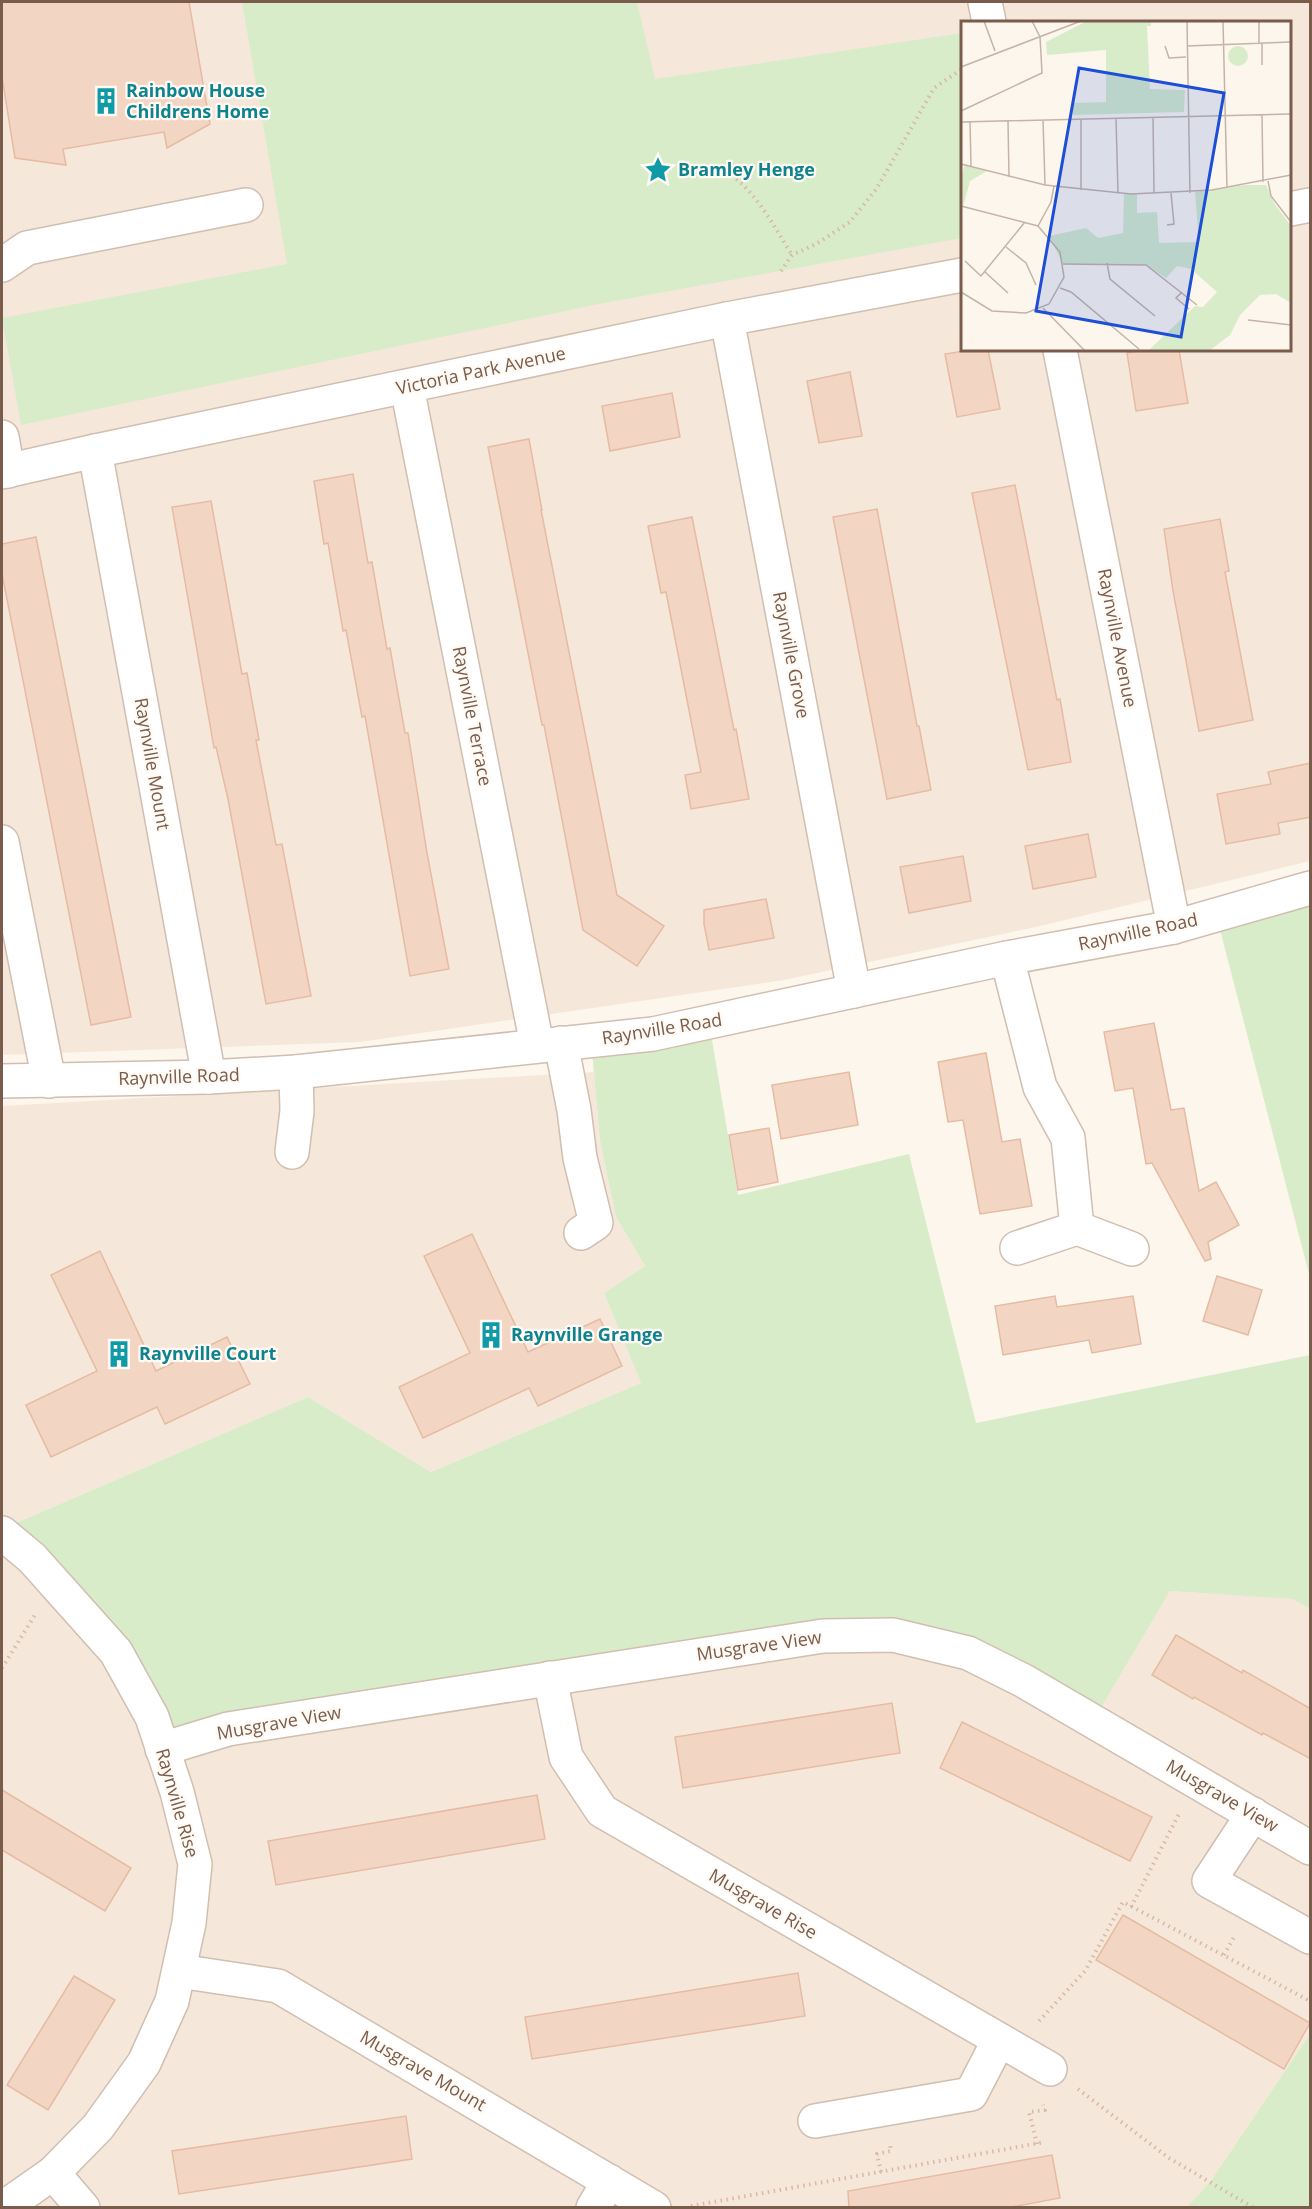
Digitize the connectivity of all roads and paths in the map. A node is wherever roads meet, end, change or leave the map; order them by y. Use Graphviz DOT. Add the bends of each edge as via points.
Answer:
graph roads {
  1 [pos="985,2"];
  2 [pos="989,21"];
  3 [pos="961,70"];
  4 [pos="680,171"];
  5 [pos="246,205"];
  6 [pos="1311,205"];
  7 [pos="1291,209"];
  8 [pos="792,255"];
  9 [pos="2,265"];
  10 [pos="961,275"];
  11 [pos="777,311"];
  12 [pos="727,319"];
  13 [pos="1060,351"];
  14 [pos="407,387"];
  15 [pos="2,437"];
  16 [pos="95,451"];
  17 [pos="4,472"];
  18 [pos="2,842"];
  19 [pos="1311,888"];
  20 [pos="1174,927"];
  21 [pos="1007,958"];
  22 [pos="854,991"];
  23 [pos="549,1044"];
  24 [pos="296,1072"];
  25 [pos="209,1077"];
  26 [pos="2,1081"];
  27 [pos="49,1081"];
  28 [pos="292,1152"];
  29 [pos="1077,1228"];
  30 [pos="581,1233"];
  31 [pos="1017,1248"];
  32 [pos="1132,1249"];
  33 [pos="2,1533"];
  34 [pos="55,1582"];
  35 [pos="2,1668"];
  36 [pos="550,1678"];
  37 [pos="162,1749"];
  38 [pos="1196,1781"];
  39 [pos="1253,1814"];
  40 [pos="1311,1848"];
  41 [pos="1131,1907"];
  42 [pos="1311,1937"];
  43 [pos="179,1971"];
  44 [pos="1311,2001"];
  45 [pos="1006,2044"];
  46 [pos="1050,2068"];
  47 [pos="1042,2102"];
  48 [pos="815,2121"];
  49 [pos="1045,2142"];
  50 [pos="1037,2144"];
  51 [pos="53,2173"];
  52 [pos="601,2194"];
  53 [pos="3,2208"];
  54 [pos="83,2208"];
  55 [pos="654,2208"];
  56 [pos="681,2208"];
  57 [pos="1254,2208"];
  1 -- 2 [label="street"];
  3 -- 8 [label="path" via="934,88 877,188 850,222"];
  4 -- 8 [label="path" via="699,166 717,168 733,177 752,194"];
  5 -- 9 [label="street" via="27,248"];
  6 -- 7 [label="street"];
  8 -- 11 [label="path" via="781,271"];
  10 -- 11 [label="street, Victoria Park Avenue"];
  11 -- 12 [label="street, Victoria Park Avenue"];
  12 -- 14 [label="street, Victoria Park Avenue"];
  12 -- 22 [label="street, Raynville Grove"];
  13 -- 20 [label="street, Raynville Avenue"];
  14 -- 16 [label="street, Victoria Park Avenue"];
  14 -- 23 [label="street, Raynville Terrace"];
  15 -- 17 [label="street"];
  16 -- 17 [label="street, Victoria Park Avenue"];
  16 -- 25 [label="street, Raynville Mount"];
  18 -- 27 [label="street"];
  19 -- 20 [label="street, Raynville Road"];
  20 -- 21 [label="street, Raynville Road"];
  21 -- 22 [label="street, Raynville Road"];
  21 -- 29 [label="street" via="1040,1087 1068,1138"];
  22 -- 23 [label="street, Raynville Road" via="652,1034"];
  23 -- 24 [label="street, Raynville Road"];
  23 -- 30 [label="street, Raynville Terrace" via="574,1110 580,1158 596,1223"];
  24 -- 25 [label="street, Raynville Road"];
  24 -- 28 [label="street"];
  25 -- 27 [label="street, Raynville Road"];
  26 -- 27 [label="street, Raynville Road"];
  29 -- 31 [label="street"];
  29 -- 32 [label="street"];
  33 -- 34 [label="street, Raynville Rise"];
  34 -- 35 [label="path"];
  34 -- 37 [label="street, Raynville Rise" via="116,1652 152,1717"];
  36 -- 37 [label="street, Musgrave View" via="228,1729"];
  36 -- 38 [label="street, Musgrave View" via="823,1636 893,1635 968,1653"];
  36 -- 45 [label="street, Musgrave Rise" via="566,1757 602,1811"];
  37 -- 43 [label="street, Raynville Rise" via="195,1864"];
  38 -- 39 [label="street, Musgrave View"];
  38 -- 41 [label="path"];
  39 -- 40 [label="street, Musgrave View"];
  39 -- 42 [label="street" via="1209,1881"];
  41 -- 44 [label="path"];
  41 -- 45 [label="path" via="1123,1902 1085,1971"];
  43 -- 51 [label="street, Raynville Rise" via="172,2001 144,2063 98,2127"];
  43 -- 52 [label="street, Musgrave Mount" via="278,1986"];
  45 -- 46 [label="street, Musgrave Rise"];
  45 -- 48 [label="street" via="971,2094"];
  46 -- 57 [label="path" via="1168,2158"];
  47 -- 50 [label="path" via="1045,2110 1029,2112"];
  49 -- 50 [label="path"];
  50 -- 56 [label="path"];
  51 -- 53 [label="street, Raynville Rise"];
  51 -- 54 [label="street"];
  52 -- 55 [label="street, Musgrave Mount"];
}
